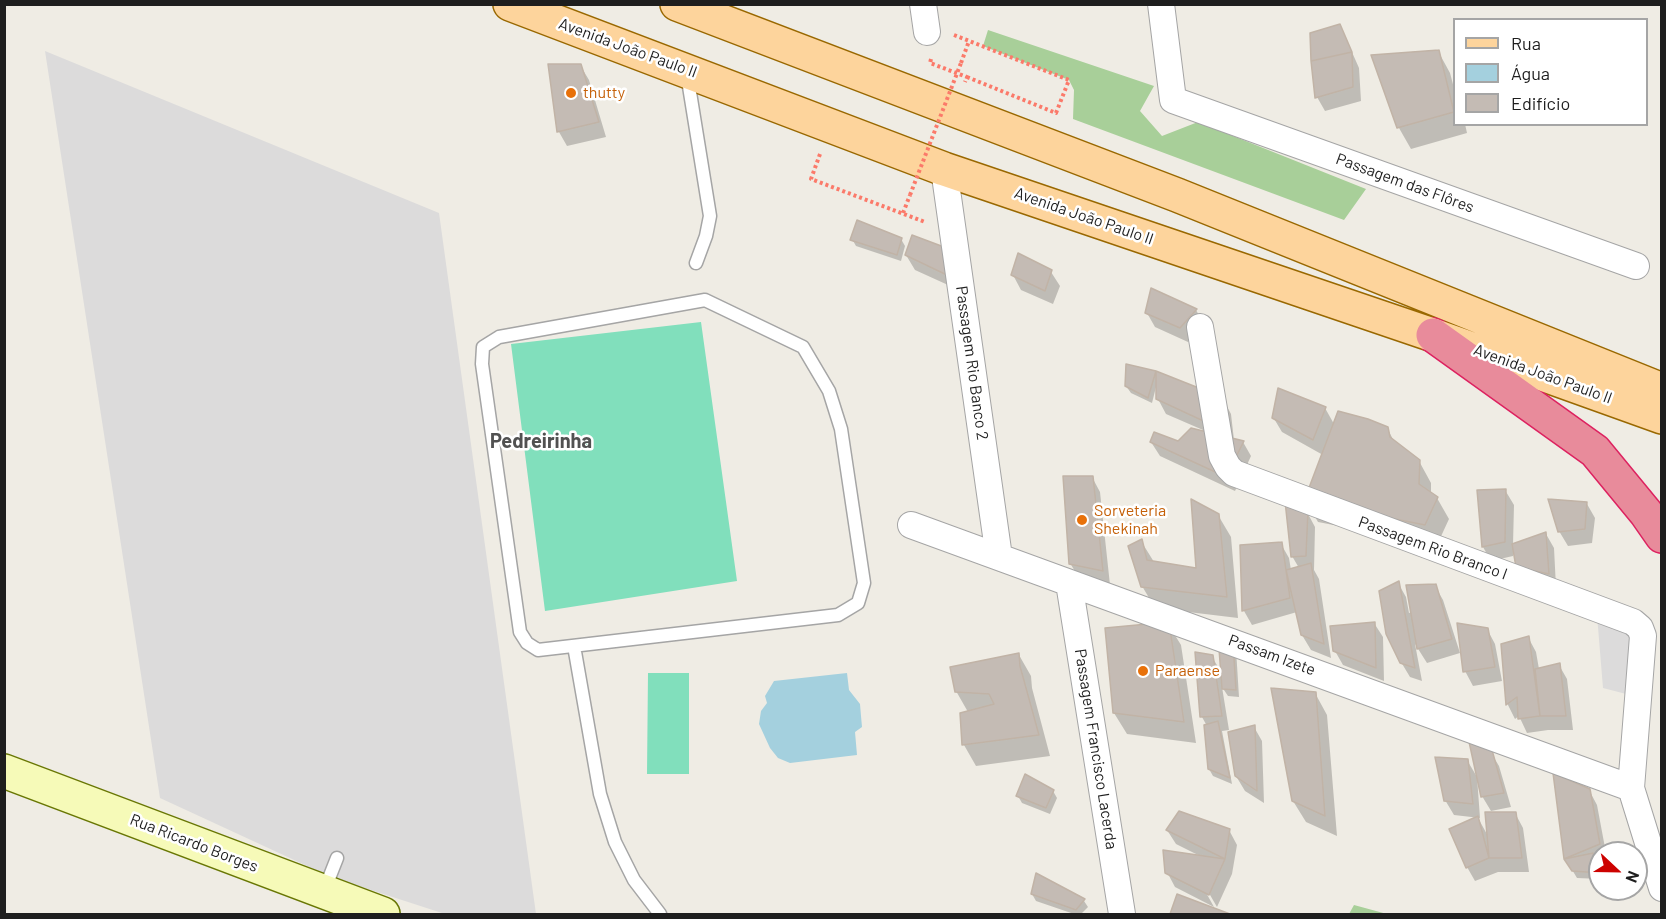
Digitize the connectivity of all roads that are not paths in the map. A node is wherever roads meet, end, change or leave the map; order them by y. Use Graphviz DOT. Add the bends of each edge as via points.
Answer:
graph roads {
  1 [pos="510,4"];
  2 [pos="677,4"];
  3 [pos="923,4"];
  4 [pos="1161,4"];
  5 [pos="927,32"];
  6 [pos="686,70"];
  7 [pos="944,169"];
  8 [pos="696,263"];
  9 [pos="1636,266"];
  10 [pos="1200,327"];
  11 [pos="1434,335"];
  12 [pos="1662,390"];
  13 [pos="1662,417"];
  14 [pos="911,525"];
  15 [pos="1662,536"];
  16 [pos="999,557"];
  17 [pos="1070,583"];
  18 [pos="574,646"];
  19 [pos="4,771"];
  20 [pos="1631,788"];
  21 [pos="337,858"];
  22 [pos="1662,888"];
  23 [pos="323,892"];
  24 [pos="383,915"];
  25 [pos="660,915"];
  26 [pos="1122,915"];
  1 -- 6 [label="main road, Avenida João Paulo II"];
  2 -- 12 [label="main road, Avenida João Paulo II" via="1177,195"];
  3 -- 5 [label="street"];
  4 -- 9 [label="street, Passagem das Flôres" via="1173,100"];
  6 -- 7 [label="main road, Avenida João Paulo II"];
  6 -- 8 [label="lane" via="710,216"];
  7 -- 11 [label="main road, Avenida João Paulo II"];
  7 -- 16 [label="street, Passagem Rio Banco 2"];
  10 -- 20 [label="street, Passagem Rio Branco I" via="1222,456 1234,473 1633,622 1640,628 1643,636"];
  11 -- 13 [label="main road, Avenida João Paulo II"];
  11 -- 15 [label="highway" via="1594,452"];
  14 -- 16 [label="street, Passam Izete"];
  16 -- 17 [label="street, Passam Izete"];
  17 -- 20 [label="street, Passam Izete"];
  17 -- 26 [label="street, Passagem Francisco Lacerda"];
  18 -- 18 [label="lane" via="838,615 858,603 864,583 841,429 829,391 803,347 705,300 499,337 483,347 520,632 538,650"];
  18 -- 25 [label="lane" via="600,794 615,842 634,880"];
  19 -- 23 [label="street, Rua Ricardo Borges"];
  20 -- 22 [label="street"];
  21 -- 23 [label="lane"];
  23 -- 24 [label="street, Rua Ricardo Borges"];
}
